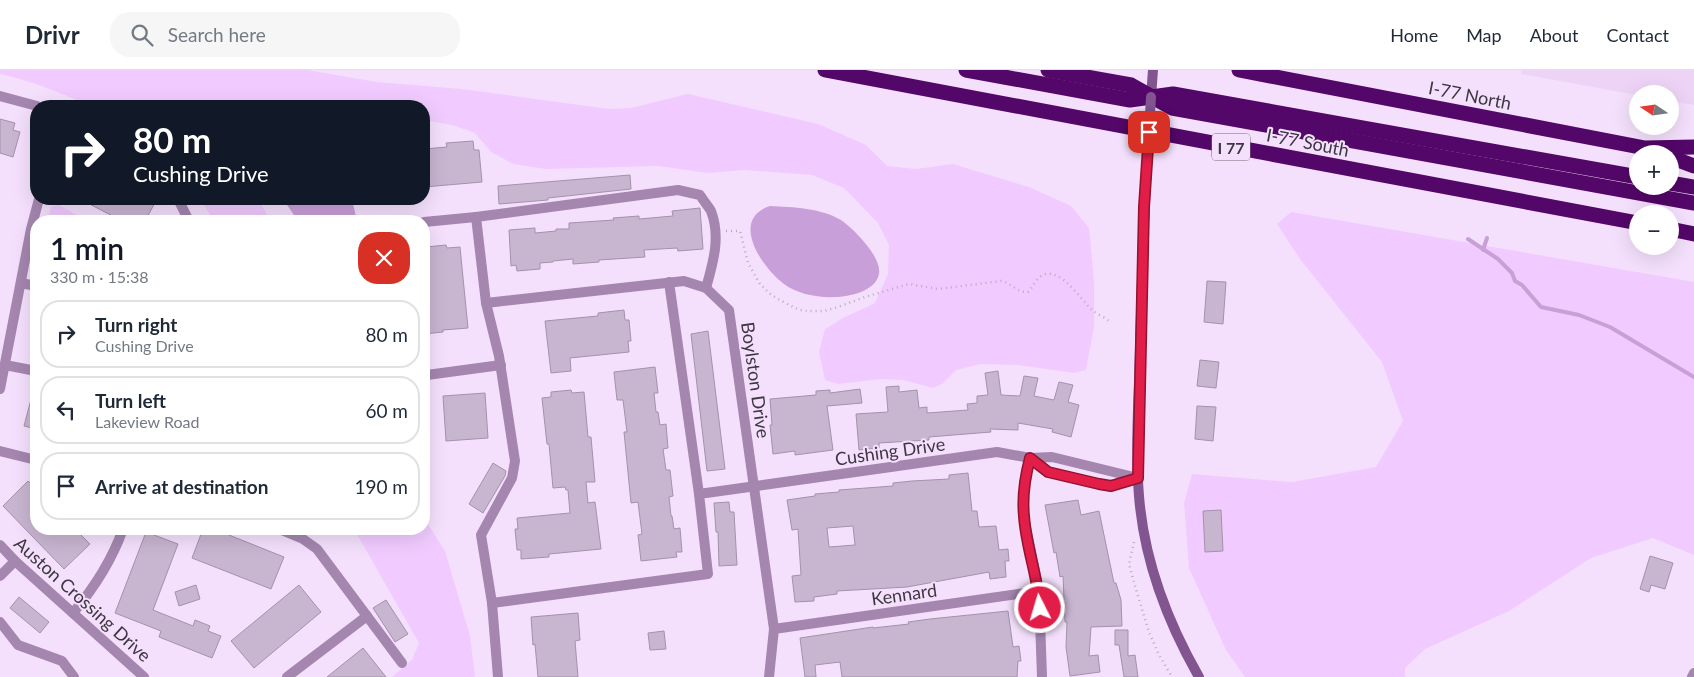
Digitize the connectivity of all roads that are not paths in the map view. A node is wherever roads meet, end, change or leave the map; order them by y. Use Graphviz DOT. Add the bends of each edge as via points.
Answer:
graph roads {
  1 [pos="825,70"];
  2 [pos="966,70"];
  3 [pos="1048,70"];
  4 [pos="1153,70"];
  5 [pos="1239,70"];
  6 [pos="1096,86"];
  7 [pos="0,96"];
  8 [pos="1151,97"];
  9 [pos="30,104"];
  10 [pos="1207,107"];
  11 [pos="1630,145"];
  12 [pos="1679,147"];
  13 [pos="1694,147"];
  14 [pos="1679,160"];
  15 [pos="1694,166"];
  16 [pos="1629,176"];
  17 [pos="1679,184"];
  18 [pos="1694,187"];
  19 [pos="1694,203"];
  20 [pos="476,218"];
  21 [pos="1629,221"];
  22 [pos="430,222"];
  23 [pos="1679,231"];
  24 [pos="30,234"];
  25 [pos="1694,234"];
  26 [pos="669,282"];
  27 [pos="21,283"];
  28 [pos="30,285"];
  29 [pos="706,288"];
  30 [pos="486,303"];
  31 [pos="5,365"];
  32 [pos="501,365"];
  33 [pos="30,370"];
  34 [pos="430,375"];
  35 [pos="0,389"];
  36 [pos="0,451"];
  37 [pos="30,458"];
  38 [pos="1030,458"];
  39 [pos="1138,478"];
  40 [pos="754,486"];
  41 [pos="700,494"];
  42 [pos="121,535"];
  43 [pos="294,535"];
  44 [pos="0,546"];
  45 [pos="15,561"];
  46 [pos="0,576"];
  47 [pos="1039,591"];
  48 [pos="492,604"];
  49 [pos="73,613"];
  50 [pos="367,616"];
  51 [pos="0,622"];
  52 [pos="774,629"];
  53 [pos="402,663"];
  54 [pos="1694,673"];
  55 [pos="74,677"];
  56 [pos="144,677"];
  57 [pos="287,677"];
  58 [pos="498,677"];
  59 [pos="769,677"];
  60 [pos="1042,677"];
  61 [pos="1199,677"];
  62 [pos="1692,677"];
  1 -- 21 [label="highway, I-77 South / I 77"];
  2 -- 6 [label="highway"];
  3 -- 6 [label="highway"];
  4 -- 8 [label="main road"];
  5 -- 11 [label="highway, I-77 North"];
  6 -- 8 [label="highway" via="1130,100"];
  7 -- 9 [label="street"];
  8 -- 10 [label="highway" via="1172,108"];
  8 -- 39 [label="main road, bridge" via="1144,207"];
  10 -- 16 [label="highway"];
  10 -- 19 [label="highway"];
  12 -- 13 [label="highway, I-77 North"];
  14 -- 15 [label="highway"];
  17 -- 18 [label="highway"];
  20 -- 22 [label="street"];
  20 -- 29 [label="street" via="678,190 700,195 710,210 716,232 715,257"];
  20 -- 30 [label="street"];
  23 -- 25 [label="highway"];
  24 -- 27 [label="street"];
  26 -- 29 [label="street, Boylston Drive" via="684,281"];
  26 -- 30 [label="street, Boylston Drive"];
  26 -- 41 [label="street"];
  27 -- 28 [label="street"];
  27 -- 31 [label="street"];
  29 -- 40 [label="street, Boylston Drive" via="730,310"];
  30 -- 32 [label="street"];
  31 -- 33 [label="street"];
  31 -- 35 [label="street"];
  32 -- 34 [label="street"];
  32 -- 48 [label="street" via="516,461 512,478 481,535"];
  36 -- 37 [label="street"];
  38 -- 39 [label="street, Cushing Drive" via="1052,457"];
  38 -- 39 [label="street, Cushing Drive" via="1048,472 1099,484 1111,486"];
  38 -- 40 [label="street, Cushing Drive" via="997,452"];
  38 -- 47 [label="street" via="1024,484 1024,517"];
  39 -- 61 [label="main road" via="1144,534 1158,587 1172,625"];
  40 -- 41 [label="street, Cushing Drive"];
  40 -- 52 [label="street, Boylston Drive"];
  41 -- 48 [label="street" via="708,574"];
  42 -- 49 [label="street" via="107,564"];
  43 -- 50 [label="street" via="317,549"];
  44 -- 45 [label="street, Auston Crossing Drive"];
  45 -- 46 [label="street"];
  45 -- 49 [label="street, Auston Crossing Drive"];
  47 -- 52 [label="street, Kennard"];
  47 -- 60 [label="street"];
  48 -- 58 [label="street"];
  49 -- 56 [label="street, Auston Crossing Drive"];
  50 -- 53 [label="street"];
  50 -- 57 [label="street"];
  51 -- 55 [label="street" via="18,645 62,661"];
  52 -- 59 [label="street, Boylston Drive"];
  54 -- 62 [label="street"];
}
